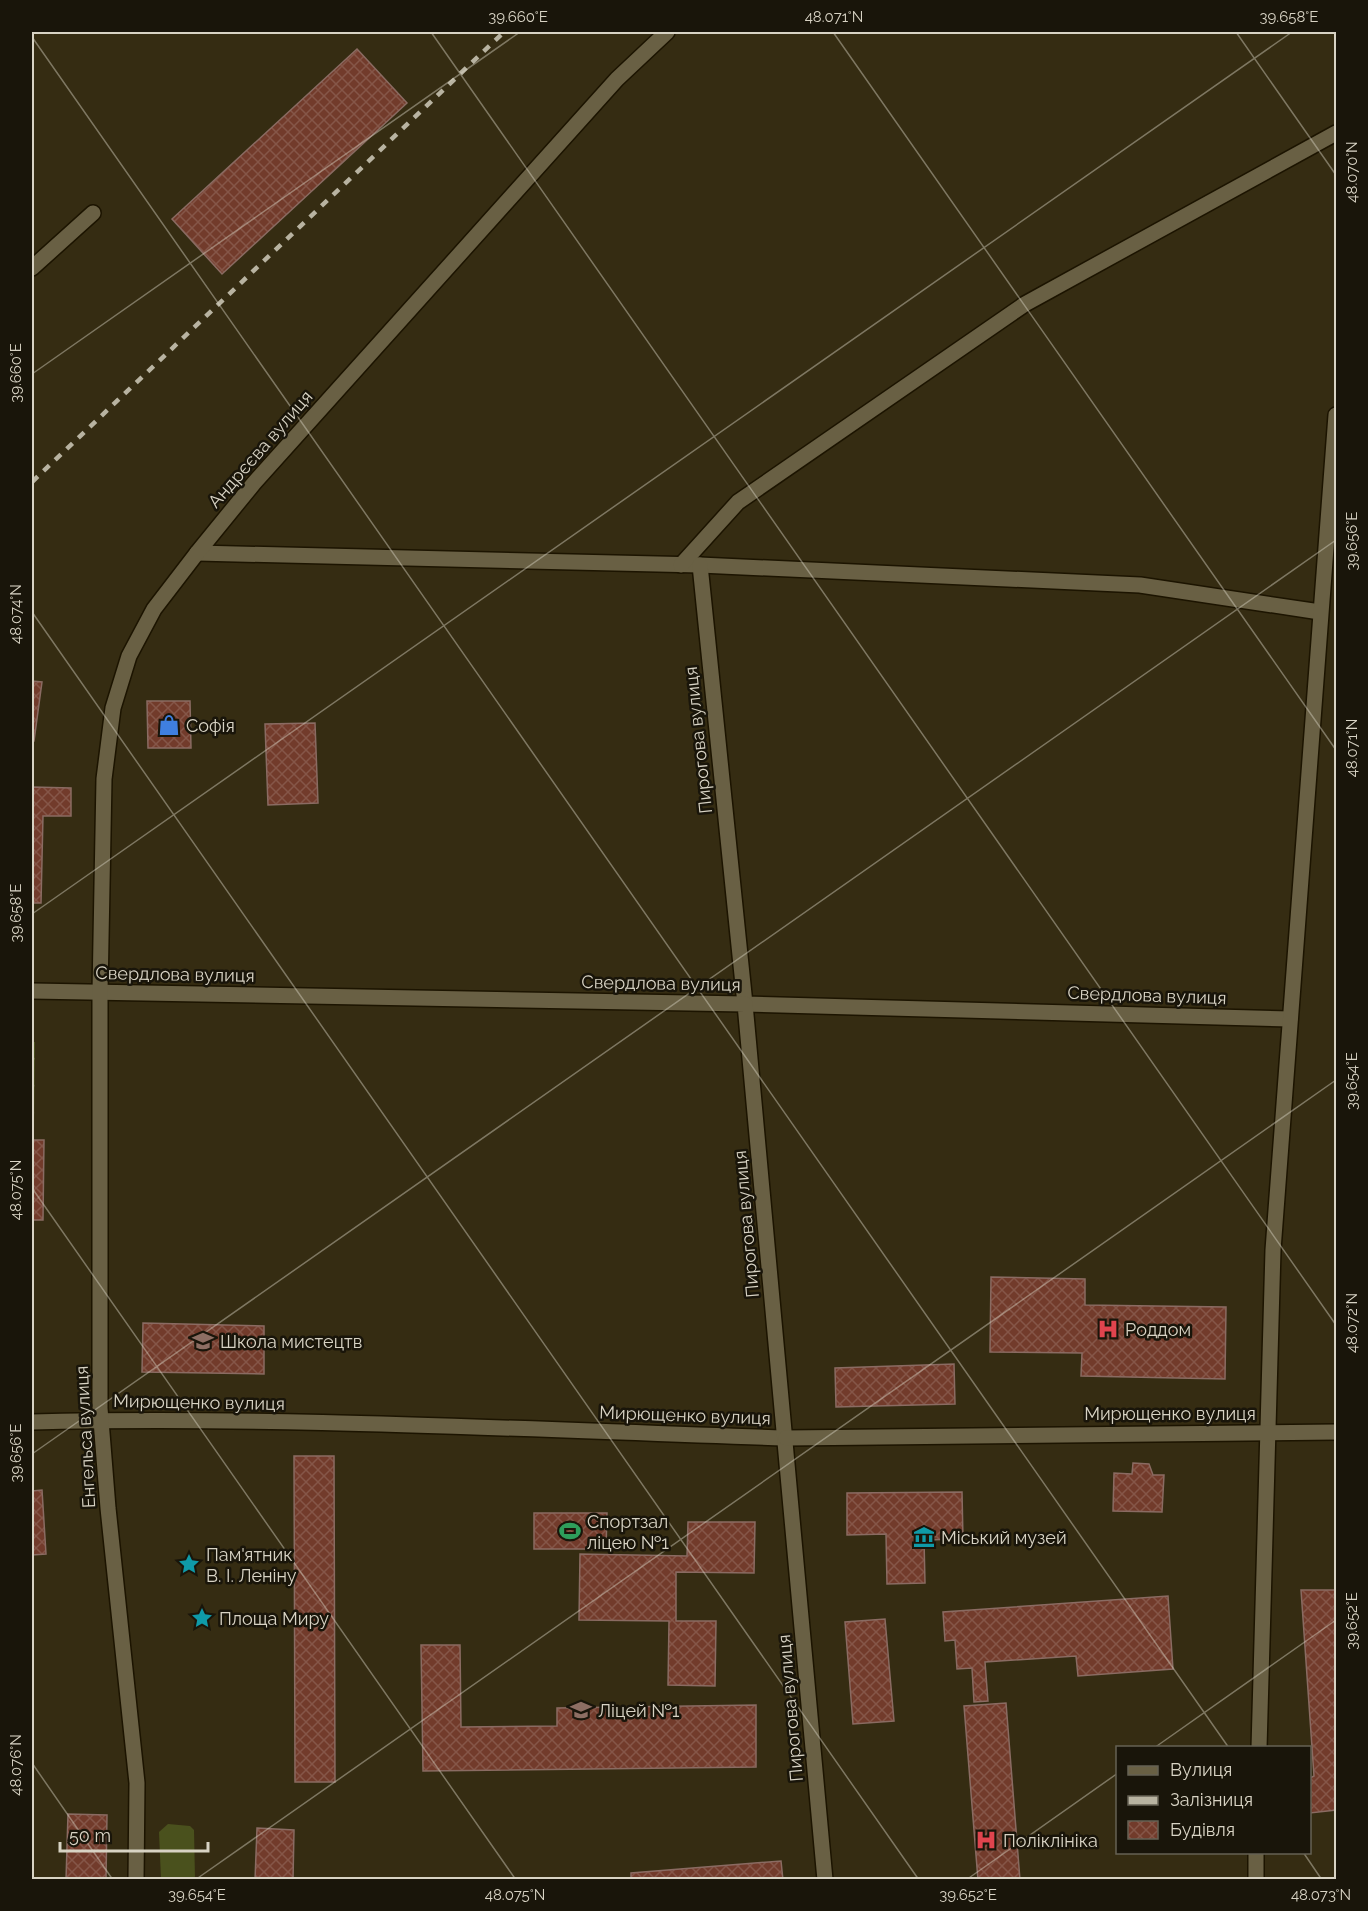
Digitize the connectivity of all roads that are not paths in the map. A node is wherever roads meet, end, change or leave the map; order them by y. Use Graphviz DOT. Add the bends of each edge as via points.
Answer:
graph roads {
  1 [pos="667,32"];
  2 [pos="1336,133"];
  3 [pos="93,213"];
  4 [pos="32,268"];
  5 [pos="1336,415"];
  6 [pos="197,553"];
  7 [pos="681,565"];
  8 [pos="700,565"];
  9 [pos="1320,612"];
  10 [pos="32,991"];
  11 [pos="100,992"];
  12 [pos="745,1004"];
  13 [pos="1290,1018"];
  14 [pos="101,1420"];
  15 [pos="32,1422"];
  16 [pos="1266,1432"];
  17 [pos="1336,1432"];
  18 [pos="786,1438"];
  19 [pos="1259,1746"];
  20 [pos="1256,1854"];
  21 [pos="136,1880"];
  22 [pos="825,1880"];
  23 [pos="1256,1880"];
  1 -- 6 [label="street, Андрєєва вулиця" via="617,79 254,483"];
  2 -- 7 [label="street" via="1025,304 738,502"];
  3 -- 4 [label="street"];
  5 -- 9 [label="street"];
  6 -- 7 [label="street"];
  6 -- 11 [label="street, Андрєєва вулиця" via="154,609 129,656 113,708 104,779"];
  7 -- 8 [label="street"];
  8 -- 9 [label="street" via="1140,585"];
  8 -- 12 [label="street, Пирогова вулиця"];
  9 -- 13 [label="street"];
  10 -- 11 [label="street, Свердлова вулиця"];
  11 -- 12 [label="street, Свердлова вулиця"];
  11 -- 14 [label="street, Енгельса вулиця"];
  12 -- 13 [label="street, Свердлова вулиця"];
  12 -- 18 [label="street, Пирогова вулиця"];
  13 -- 16 [label="street" via="1273,1250"];
  14 -- 15 [label="street, Мирющенко вулиця"];
  14 -- 18 [label="street, Мирющенко вулиця"];
  14 -- 21 [label="street, Енгельса вулиця" via="137,1783"];
  16 -- 17 [label="street, Мирющенко вулиця"];
  16 -- 18 [label="street, Мирющенко вулиця"];
  16 -- 19 [label="street"];
  18 -- 22 [label="street, Пирогова вулиця"];
  20 -- 23 [label="street"];
}
